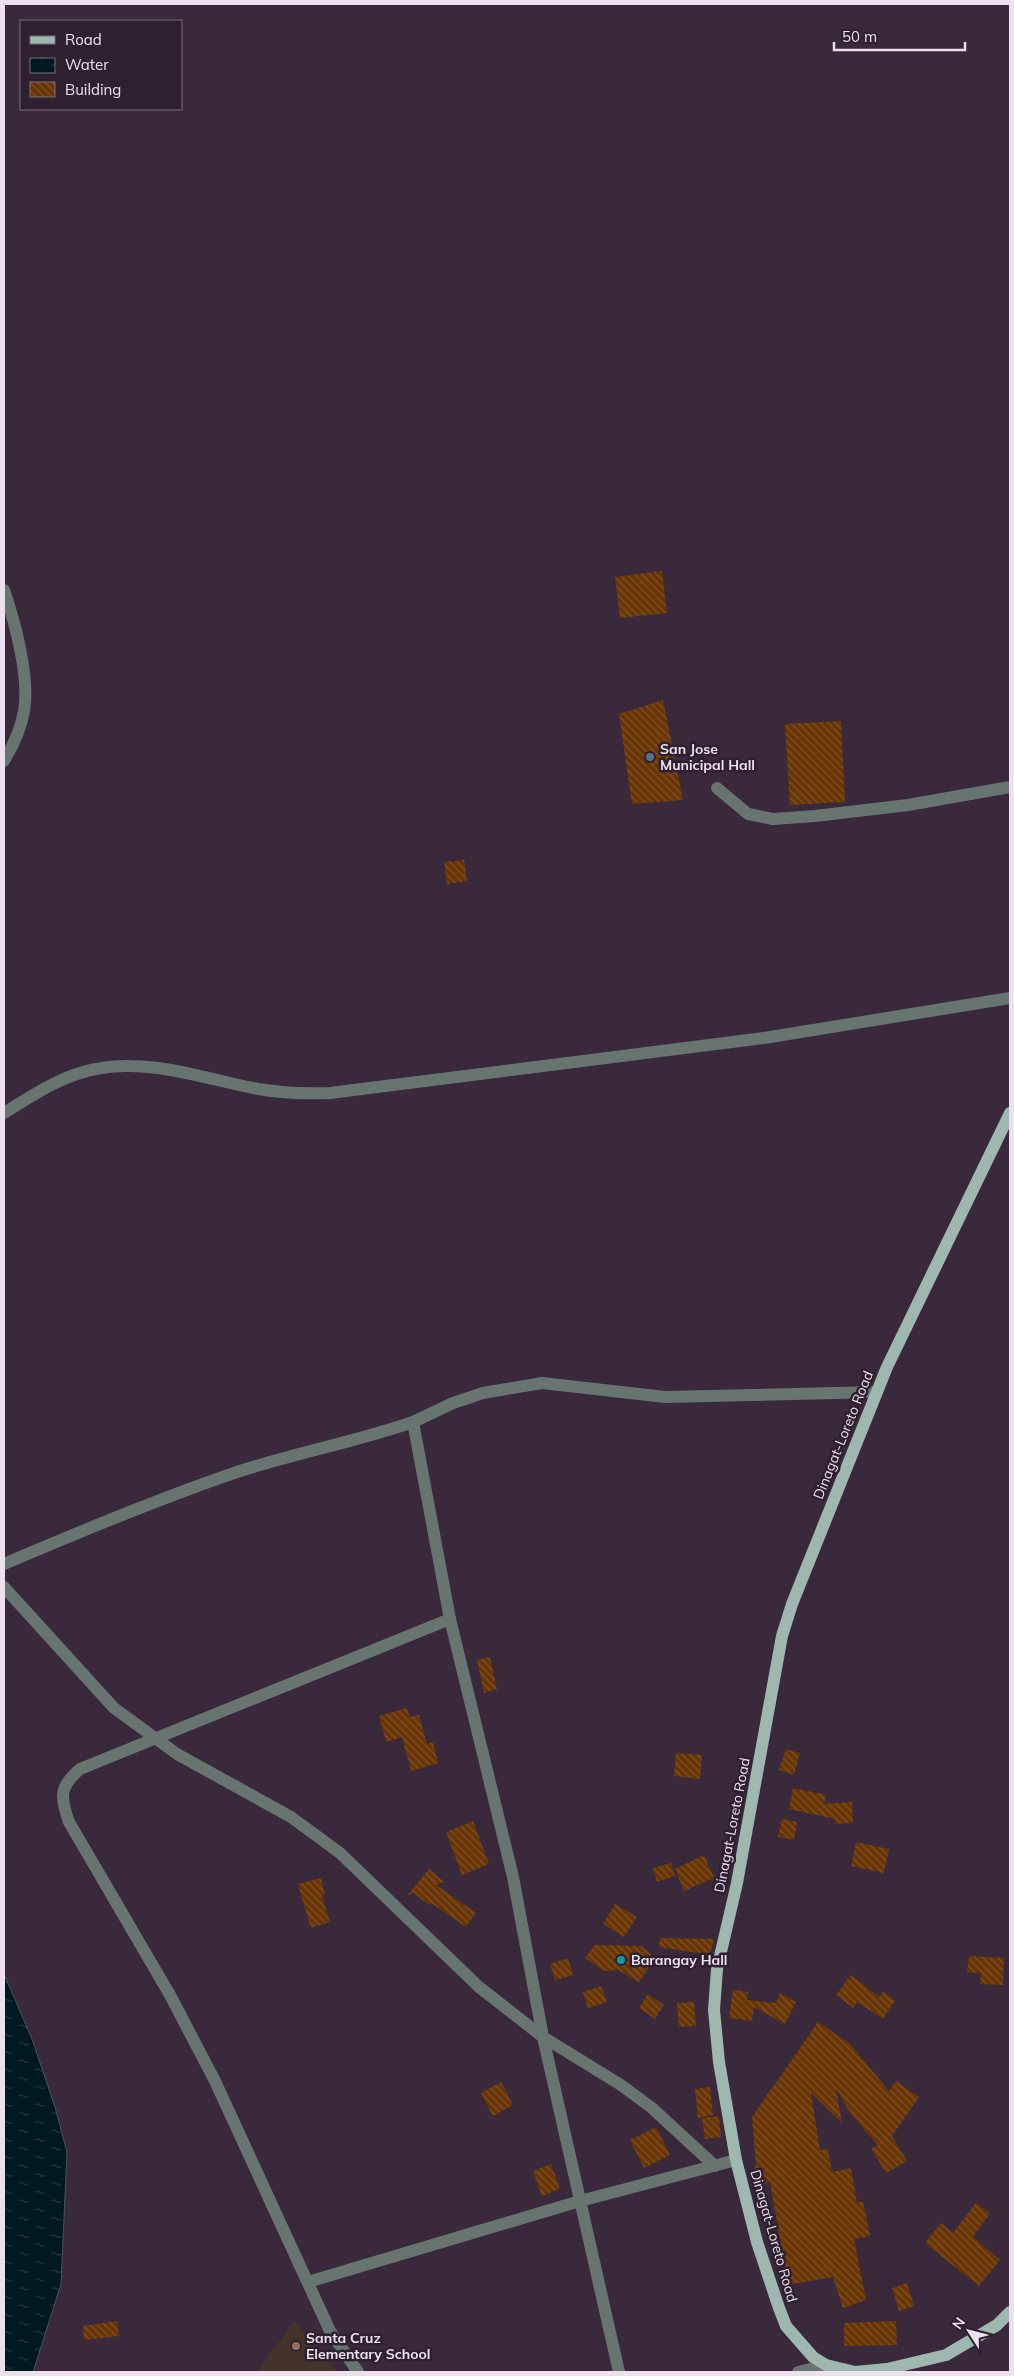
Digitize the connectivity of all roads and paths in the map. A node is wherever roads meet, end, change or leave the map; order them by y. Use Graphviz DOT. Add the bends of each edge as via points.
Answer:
graph roads {
  1 [pos="4,590"];
  2 [pos="4,761"];
  3 [pos="1010,787"];
  4 [pos="717,788"];
  5 [pos="1010,998"];
  6 [pos="4,1112"];
  7 [pos="1010,1113"];
  8 [pos="877,1392"];
  9 [pos="413,1422"];
  10 [pos="4,1564"];
  11 [pos="4,1588"];
  12 [pos="450,1619"];
  13 [pos="153,1738"];
  14 [pos="543,2037"];
  15 [pos="736,2160"];
  16 [pos="714,2166"];
  17 [pos="580,2201"];
  18 [pos="308,2282"];
  19 [pos="1010,2312"];
  20 [pos="826,2365"];
  21 [pos="358,2372"];
  22 [pos="619,2372"];
  23 [pos="798,2372"];
  1 -- 2 [label="street" via="14,619 24,670 24,710 14,746"];
  3 -- 4 [label="street" via="908,805 773,819 748,814"];
  5 -- 6 [label="street" via="764,1038 330,1093 293,1094 144,1067 96,1068 57,1080"];
  7 -- 8 [label="main road, Dinagat-Loreto Road"];
  8 -- 9 [label="street" via="665,1397 542,1383 483,1393"];
  8 -- 15 [label="main road, Dinagat-Loreto Road" via="801,1579 782,1636 737,1883 717,1969 716,2036"];
  9 -- 10 [label="street" via="238,1472 98,1523"];
  9 -- 12 [label="street"];
  11 -- 13 [label="street" via="114,1708"];
  12 -- 13 [label="street"];
  12 -- 14 [label="street" via="513,1877"];
  13 -- 14 [label="street" via="230,1785 291,1817 340,1853 479,1986"];
  13 -- 18 [label="street" via="80,1769 63,1790 63,1805 69,1822 170,1995"];
  14 -- 16 [label="street" via="637,2096"];
  14 -- 17 [label="street"];
  15 -- 16 [label="street"];
  15 -- 20 [label="main road, Dinagat-Loreto Road" via="778,2308 786,2326 802,2346"];
  16 -- 17 [label="street"];
  17 -- 18 [label="street"];
  17 -- 22 [label="street"];
  18 -- 21 [label="street" via="330,2331"];
  19 -- 20 [label="main road, Dinagat-Loreto Road" via="997,2325 937,2357 887,2369 855,2372"];
  20 -- 23 [label="street"];
}
